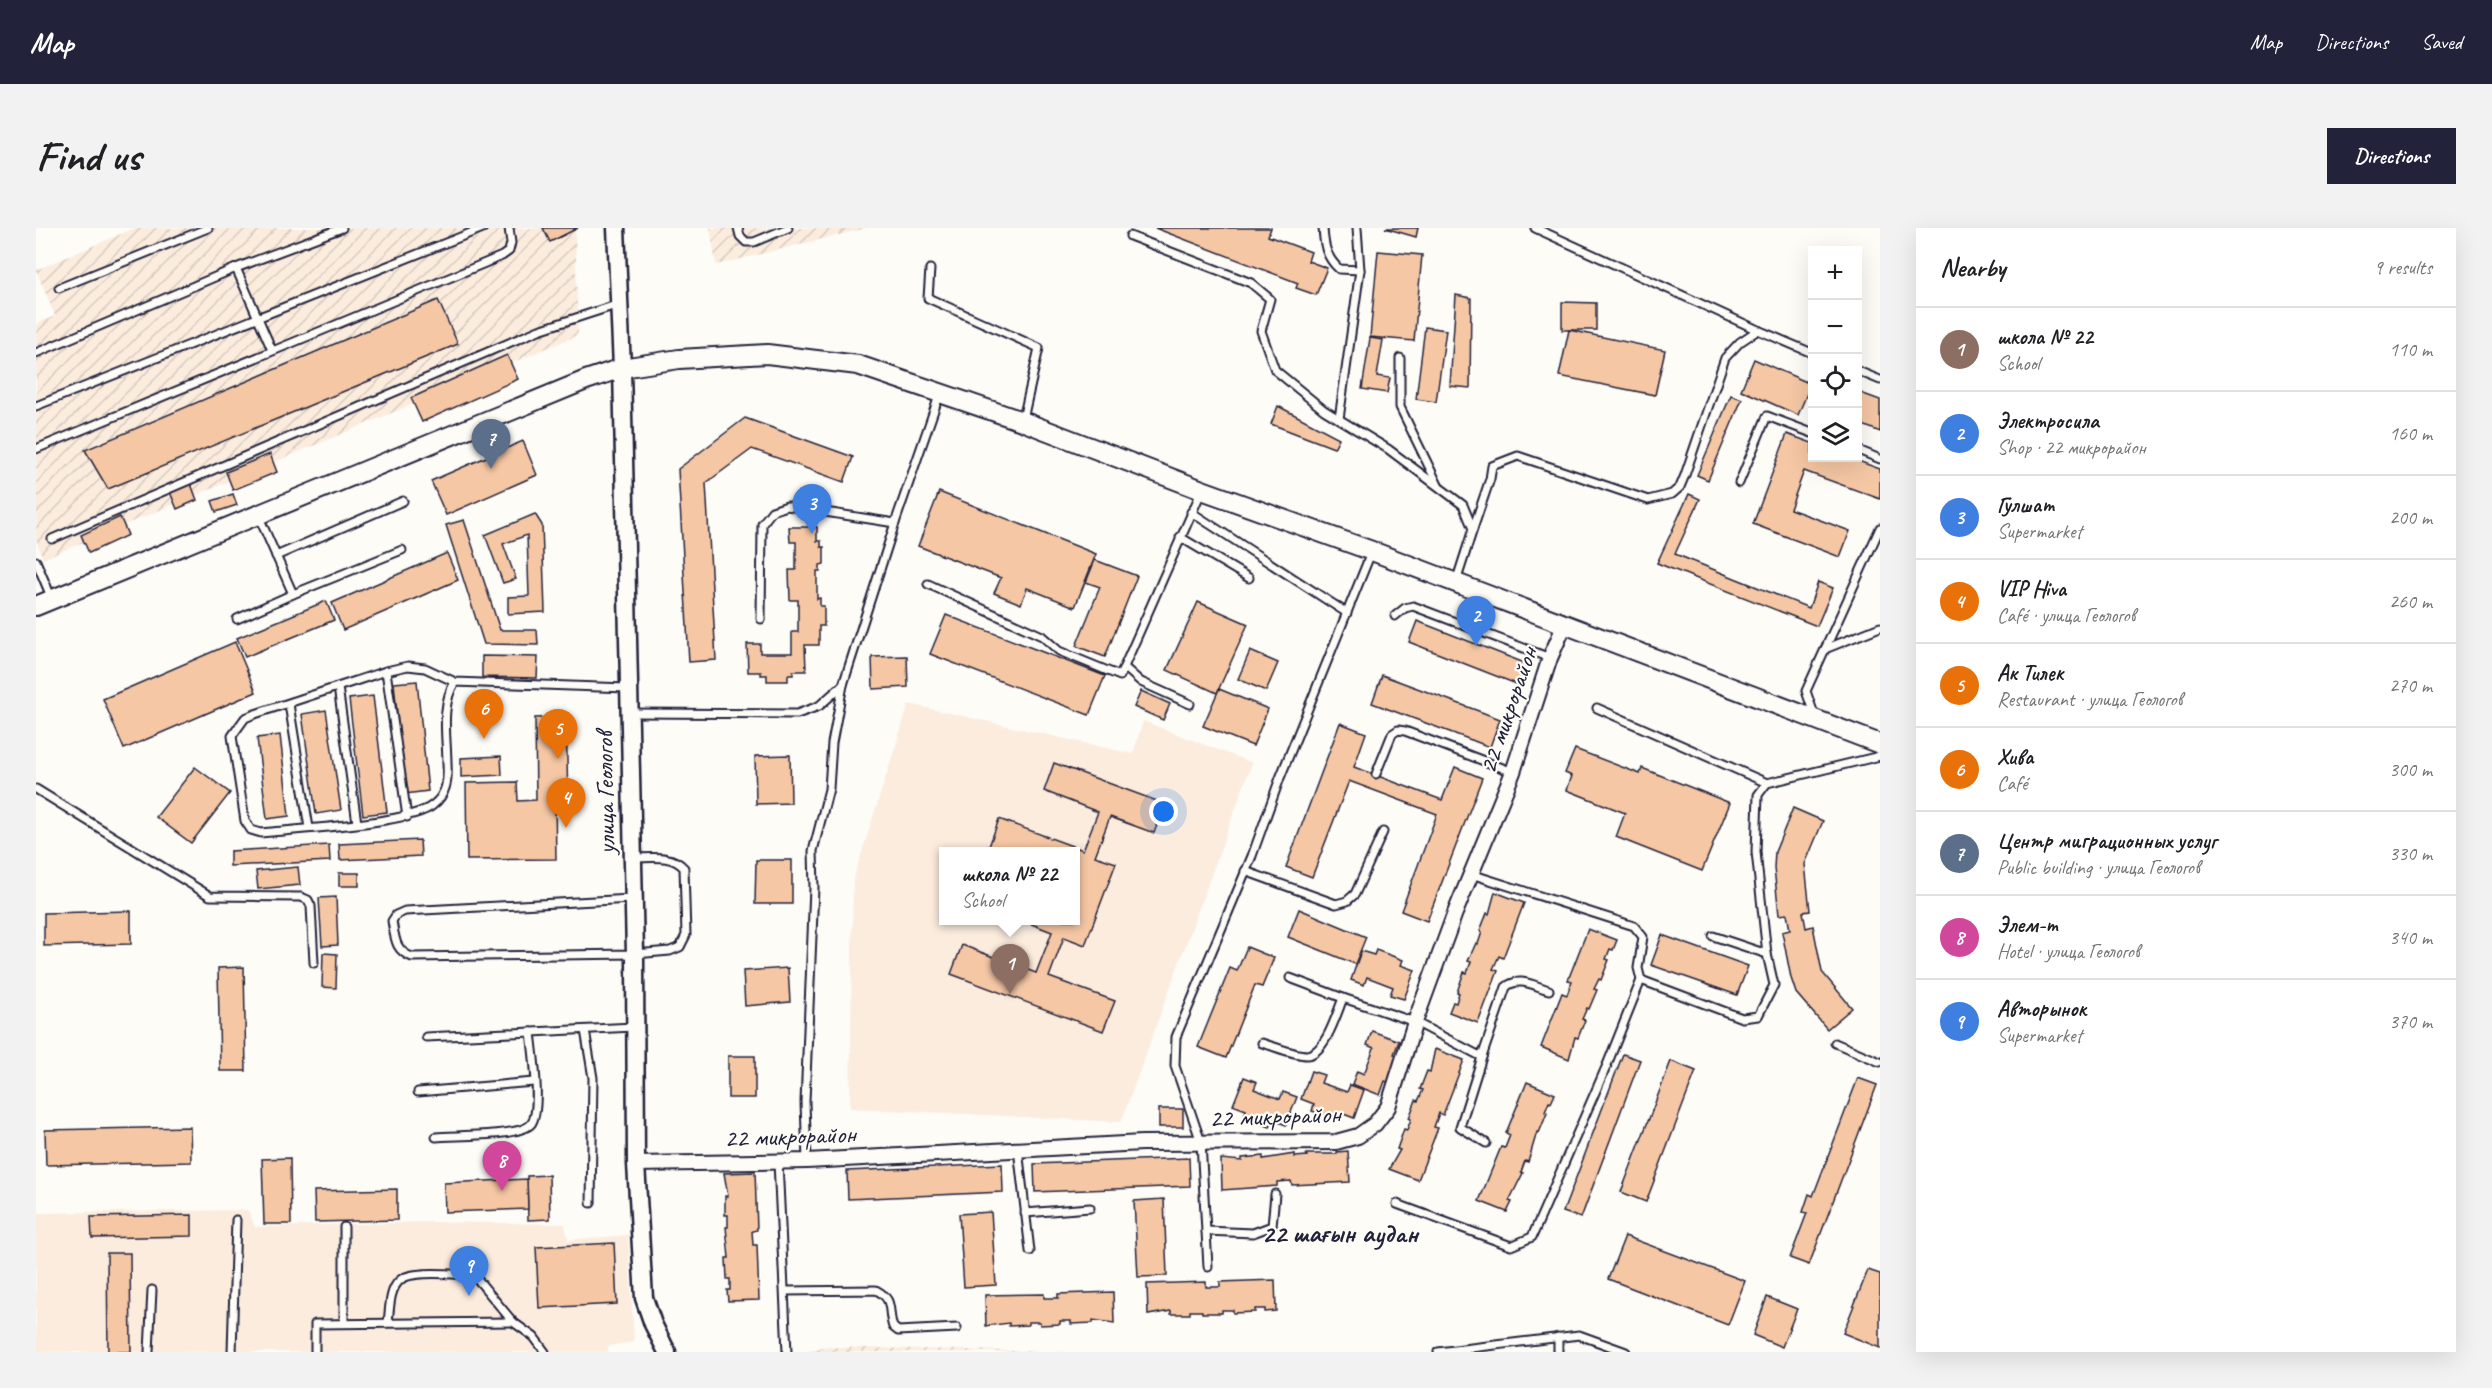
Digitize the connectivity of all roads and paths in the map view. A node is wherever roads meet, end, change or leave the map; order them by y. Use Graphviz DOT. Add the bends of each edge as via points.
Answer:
graph roads {
  1 [pos="208,228"];
  2 [pos="342,228"];
  3 [pos="483,228"];
  4 [pos="509,228"];
  5 [pos="616,228"];
  6 [pos="738,228"];
  7 [pos="788,228"];
  8 [pos="1323,228"];
  9 [pos="1357,228"];
  10 [pos="1534,228"];
  11 [pos="1130,236"];
  12 [pos="236,268"];
  13 [pos="930,269"];
  14 [pos="1360,270"];
  15 [pos="59,288"];
  16 [pos="619,304"];
  17 [pos="257,318"];
  18 [pos="1758,330"];
  19 [pos="272,350"];
  20 [pos="1808,351"];
  21 [pos="36,353"];
  22 [pos="1400,358"];
  23 [pos="622,368"];
  24 [pos="1862,373"];
  25 [pos="1880,380"];
  26 [pos="940,392"];
  27 [pos="36,406"];
  28 [pos="1339,419"];
  29 [pos="1022,421"];
  30 [pos="1808,431"];
  31 [pos="36,450"];
  32 [pos="1862,452"];
  33 [pos="1880,459"];
  34 [pos="1739,483"];
  35 [pos="1440,488"];
  36 [pos="1202,490"];
  37 [pos="403,501"];
  38 [pos="1191,512"];
  39 [pos="258,515"];
  40 [pos="896,523"];
  41 [pos="1880,528"];
  42 [pos="1473,529"];
  43 [pos="1180,537"];
  44 [pos="52,539"];
  45 [pos="402,550"];
  46 [pos="1372,550"];
  47 [pos="276,556"];
  48 [pos="36,561"];
  49 [pos="1248,578"];
  50 [pos="1456,582"];
  51 [pos="928,584"];
  52 [pos="292,594"];
  53 [pos="44,602"];
  54 [pos="1347,613"];
  55 [pos="1395,616"];
  56 [pos="237,619"];
  57 [pos="761,619"];
  58 [pos="1565,624"];
  59 [pos="1880,627"];
  60 [pos="1825,649"];
  61 [pos="1550,658"];
  62 [pos="1124,667"];
  63 [pos="386,671"];
  64 [pos="454,682"];
  65 [pos="843,685"];
  66 [pos="338,687"];
  67 [pos="627,688"];
  68 [pos="289,704"];
  69 [pos="1190,704"];
  70 [pos="1597,708"];
  71 [pos="629,713"];
  72 [pos="1816,719"];
  73 [pos="1880,744"];
  74 [pos="1880,756"];
  75 [pos="1513,772"];
  76 [pos="1376,774"];
  77 [pos="1767,783"];
  78 [pos="36,789"];
  79 [pos="407,817"];
  80 [pos="357,822"];
  81 [pos="309,828"];
  82 [pos="1383,832"];
  83 [pos="632,858"];
  84 [pos="1245,871"];
  85 [pos="1471,874"];
  86 [pos="632,899"];
  87 [pos="1713,936"];
  88 [pos="635,954"];
  89 [pos="1767,954"];
  90 [pos="314,963"];
  91 [pos="1290,978"];
  92 [pos="1641,980"];
  93 [pos="1549,990"];
  94 [pos="1343,998"];
  95 [pos="1415,1022"];
  96 [pos="634,1027"];
  97 [pos="585,1029"];
  98 [pos="531,1032"];
  99 [pos="426,1038"];
  100 [pos="1262,1043"];
  101 [pos="1835,1043"];
  102 [pos="1482,1057"];
  103 [pos="1880,1062"];
  104 [pos="534,1082"];
  105 [pos="418,1092"];
  106 [pos="436,1137"];
  107 [pos="1201,1142"];
  108 [pos="1486,1143"];
  109 [pos="1018,1149"];
  110 [pos="807,1161"];
  111 [pos="778,1162"];
  112 [pos="636,1164"];
  113 [pos="1275,1194"];
  114 [pos="591,1203"];
  115 [pos="1397,1204"];
  116 [pos="1090,1208"];
  117 [pos="1025,1213"];
  118 [pos="236,1220"];
  119 [pos="344,1227"];
  120 [pos="1206,1231"];
  121 [pos="1030,1251"];
  122 [pos="1208,1267"];
  123 [pos="152,1290"];
  124 [pos="785,1291"];
  125 [pos="388,1322"];
  126 [pos="513,1322"];
  127 [pos="344,1323"];
  128 [pos="957,1328"];
  129 [pos="1558,1337"];
  130 [pos="149,1352"];
  131 [pos="232,1352"];
  132 [pos="315,1352"];
  133 [pos="545,1352"];
  134 [pos="667,1352"];
  135 [pos="787,1352"];
  136 [pos="1438,1352"];
  137 [pos="1558,1352"];
  138 [pos="1626,1352"];
  1 -- 15 [label="lane"];
  2 -- 12 [label="lane"];
  3 -- 17 [label="lane"];
  4 -- 19 [label="lane" via="509,251 502,256"];
  5 -- 16 [label="street, улица Геологов"];
  6 -- 7 [label="lane" via="746,242 754,242"];
  8 -- 14 [label="lane" via="1325,250 1332,262 1339,269"];
  9 -- 14 [label="lane"];
  10 -- 18 [label="lane"];
  11 -- 28 [label="lane" via="1251,283 1270,299 1261,331 1275,370"];
  12 -- 17 [label="lane"];
  12 -- 21 [label="lane"];
  13 -- 29 [label="lane" via="928,298 1039,348"];
  14 -- 28 [label="lane"];
  16 -- 23 [label="street, улица Геологов"];
  16 -- 44 [label="lane" via="539,330"];
  17 -- 19 [label="lane"];
  17 -- 27 [label="lane"];
  18 -- 20 [label="lane"];
  18 -- 42 [label="lane" via="1725,358 1685,475 1672,494 1648,500 1518,456 1492,466"];
  19 -- 31 [label="lane"];
  22 -- 35 [label="lane" via="1400,407"];
  23 -- 26 [label="main road" via="679,359 767,354 858,365"];
  23 -- 39 [label="main road"];
  23 -- 67 [label="street, улица Геологов"];
  24 -- 25 [label="lane"];
  26 -- 29 [label="main road"];
  26 -- 40 [label="lane"];
  28 -- 35 [label="lane"];
  29 -- 36 [label="main road"];
  30 -- 34 [label="lane" via="1767,416"];
  32 -- 33 [label="lane"];
  35 -- 42 [label="lane" via="1463,505"];
  36 -- 38 [label="lane"];
  36 -- 46 [label="main road"];
  37 -- 47 [label="lane"];
  38 -- 43 [label="lane"];
  38 -- 54 [label="lane"];
  39 -- 47 [label="lane"];
  39 -- 53 [label="main road"];
  40 -- 57 [label="lane" via="787,506 772,511 762,524"];
  40 -- 65 [label="lane"];
  41 -- 60 [label="lane"];
  42 -- 50 [label="lane"];
  43 -- 49 [label="lane"];
  43 -- 62 [label="lane"];
  45 -- 52 [label="lane"];
  46 -- 50 [label="main road"];
  46 -- 54 [label="lane"];
  47 -- 52 [label="lane"];
  48 -- 53 [label="lane"];
  50 -- 58 [label="main road"];
  51 -- 62 [label="lane" via="1042,636 1059,651 1090,666 1120,676"];
  52 -- 56 [label="lane"];
  54 -- 84 [label="lane"];
  55 -- 61 [label="lane" via="1413,606"];
  58 -- 61 [label="street, 22 микрорайон"];
  58 -- 72 [label="main road"];
  59 -- 60 [label="lane"];
  60 -- 72 [label="lane" via="1806,691"];
  61 -- 75 [label="street, 22 микрорайон"];
  62 -- 69 [label="lane" via="1140,682"];
  63 -- 64 [label="lane" via="408,666 425,668"];
  63 -- 66 [label="lane"];
  63 -- 79 [label="lane"];
  64 -- 67 [label="lane"];
  64 -- 79 [label="lane" via="446,708 448,783 431,807"];
  65 -- 71 [label="lane" via="819,706 797,714"];
  65 -- 110 [label="lane" via="832,743 829,789 813,851 805,1102"];
  66 -- 68 [label="lane"];
  66 -- 80 [label="lane"];
  67 -- 71 [label="street, улица Геологов"];
  68 -- 81 [label="lane"];
  68 -- 81 [label="lane" via="245,718 232,736 242,811 251,830 261,833"];
  70 -- 77 [label="lane"];
  71 -- 83 [label="street, улица Геологов"];
  72 -- 73 [label="main road"];
  74 -- 77 [label="lane"];
  75 -- 76 [label="lane" via="1398,730 1392,734"];
  75 -- 85 [label="street, 22 микрорайон"];
  77 -- 89 [label="lane" via="1758,795 1756,852"];
  78 -- 90 [label="lane" via="210,896 308,900"];
  79 -- 80 [label="lane"];
  80 -- 81 [label="lane"];
  82 -- 84 [label="lane" via="1355,894 1347,901 1336,904"];
  83 -- 86 [label="street, улица Геологов"];
  83 -- 88 [label="lane" via="667,858 684,868 686,935 680,947"];
  84 -- 107 [label="lane" via="1176,1037 1175,1066"];
  85 -- 92 [label="lane" via="1634,926 1643,937 1638,968"];
  85 -- 95 [label="street, 22 микрорайон"];
  86 -- 88 [label="street, улица Геологов"];
  86 -- 88 [label="lane" via="405,911 392,921 397,947 412,957"];
  87 -- 89 [label="lane"];
  88 -- 96 [label="street, улица Геологов"];
  89 -- 92 [label="lane" via="1774,985 1758,1016 1742,1018"];
  91 -- 94 [label="lane"];
  92 -- 115 [label="lane" via="1532,1237 1511,1246"];
  93 -- 102 [label="lane" via="1519,981 1506,987"];
  94 -- 95 [label="lane"];
  94 -- 100 [label="lane" via="1316,1053 1306,1055"];
  95 -- 102 [label="lane"];
  95 -- 107 [label="street, 22 микрорайон" via="1388,1107 1375,1124 1358,1136 1336,1142"];
  96 -- 97 [label="lane"];
  96 -- 112 [label="street, улица Геологов"];
  97 -- 98 [label="lane"];
  97 -- 114 [label="lane" via="593,1078"];
  98 -- 99 [label="lane"];
  98 -- 104 [label="lane"];
  101 -- 103 [label="lane"];
  102 -- 108 [label="lane" via="1460,1127"];
  104 -- 105 [label="lane"];
  104 -- 106 [label="lane" via="536,1112 531,1125 518,1131"];
  107 -- 109 [label="street, 22 микрорайон"];
  107 -- 120 [label="lane"];
  109 -- 110 [label="street, 22 микрорайон"];
  109 -- 117 [label="lane"];
  110 -- 111 [label="street, 22 микрорайон"];
  111 -- 112 [label="street, 22 микрорайон"];
  111 -- 124 [label="lane"];
  112 -- 134 [label="street, улица Геологов" via="644,1298"];
  113 -- 120 [label="lane" via="1272,1226 1253,1233"];
  116 -- 117 [label="lane"];
  117 -- 121 [label="lane"];
  118 -- 131 [label="lane"];
  119 -- 127 [label="lane"];
  120 -- 122 [label="lane"];
  123 -- 130 [label="lane"];
  124 -- 128 [label="lane" via="876,1290 890,1303 893,1328 898,1331"];
  124 -- 135 [label="lane"];
  125 -- 126 [label="lane"];
  125 -- 126 [label="lane" via="392,1293 399,1281 410,1275 474,1275"];
  125 -- 127 [label="lane"];
  126 -- 133 [label="lane" via="534,1337"];
  127 -- 132 [label="lane" via="315,1324"];
  129 -- 136 [label="lane"];
  129 -- 137 [label="lane"];
  129 -- 138 [label="lane" via="1579,1335"];
}
